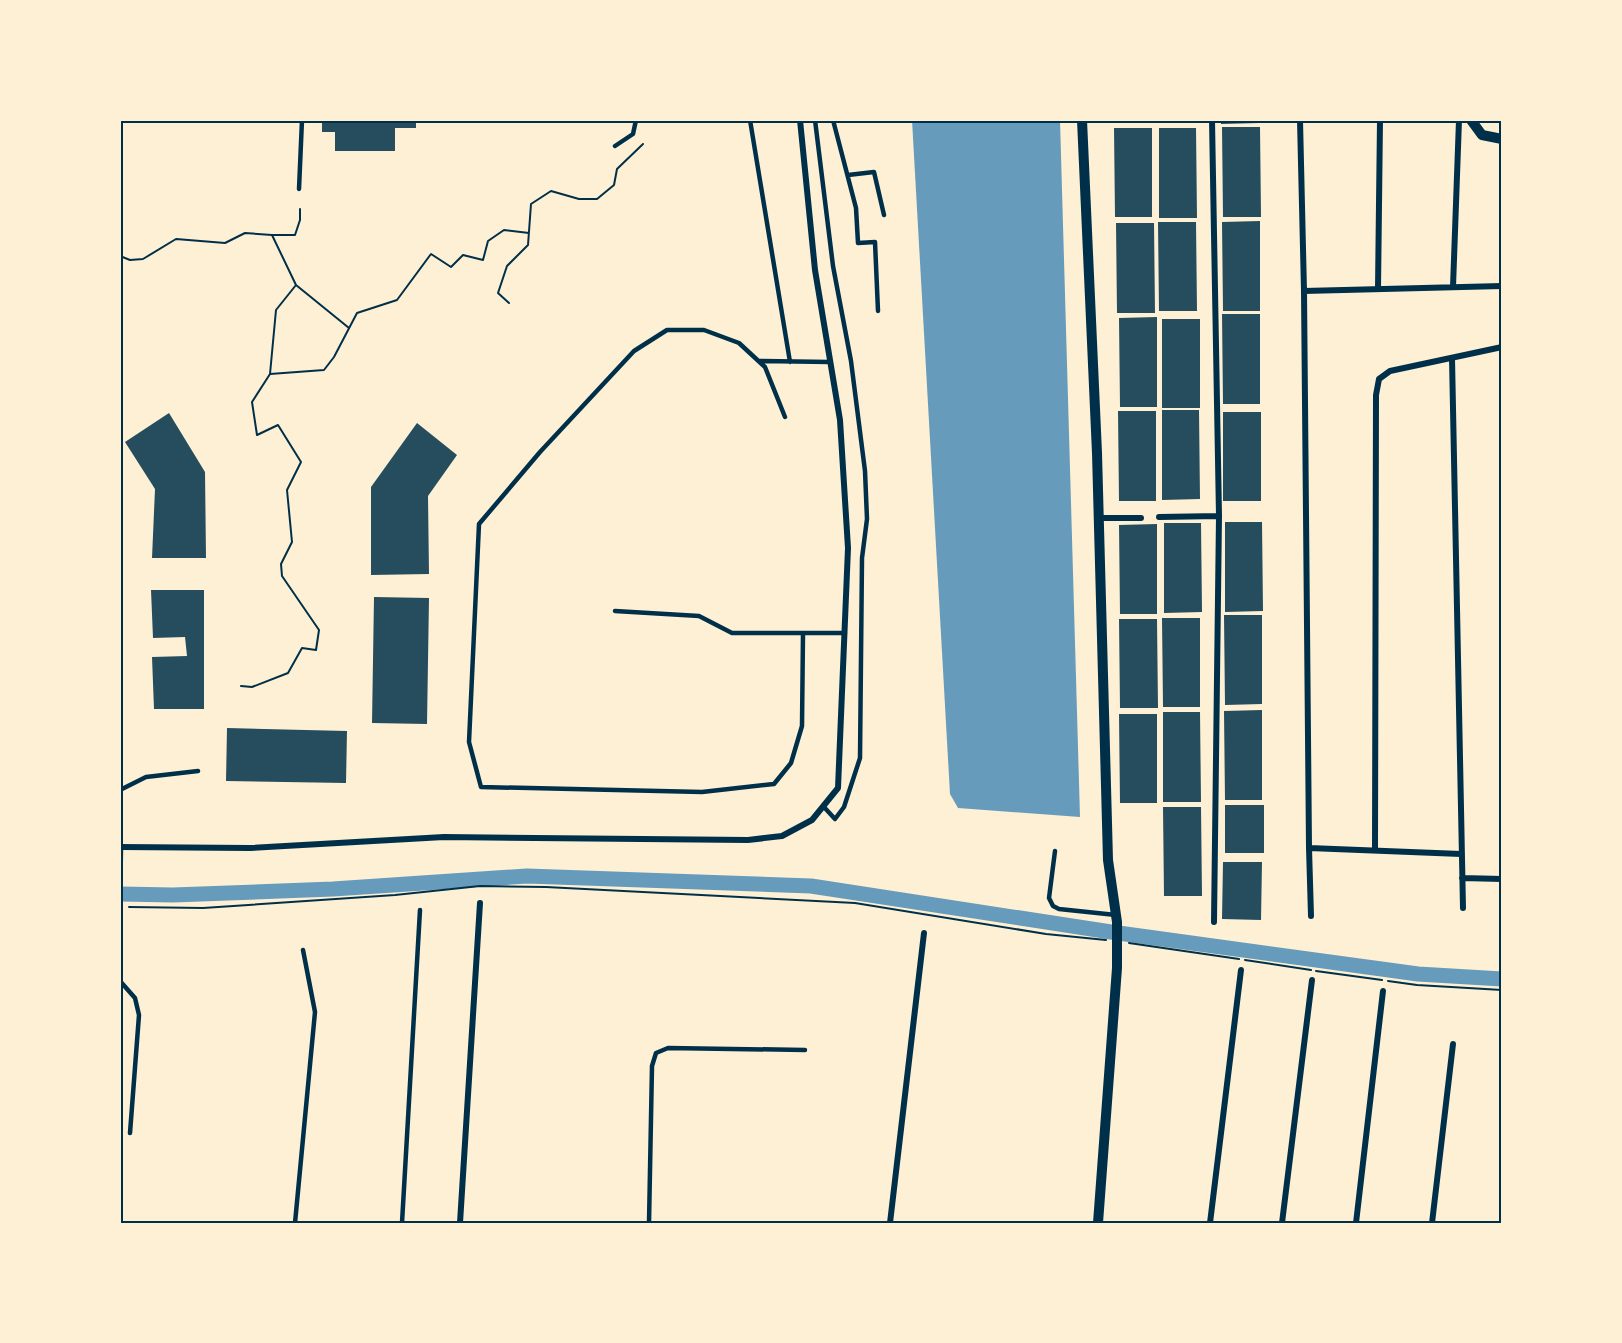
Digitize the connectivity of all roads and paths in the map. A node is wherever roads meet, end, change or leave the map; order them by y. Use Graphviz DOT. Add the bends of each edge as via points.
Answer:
graph roads {
  1 [pos="303,120"];
  2 [pos="636,120"];
  3 [pos="750,120"];
  4 [pos="800,120"];
  5 [pos="815,120"];
  6 [pos="833,120"];
  7 [pos="1082,120"];
  8 [pos="1212,120"];
  9 [pos="1300,120"];
  10 [pos="1380,120"];
  11 [pos="1459,120"];
  12 [pos="1471,120"];
  13 [pos="1502,139"];
  14 [pos="643,144"];
  15 [pos="615,146"];
  16 [pos="848,175"];
  17 [pos="299,189"];
  18 [pos="300,209"];
  19 [pos="884,215"];
  20 [pos="529,233"];
  21 [pos="272,235"];
  22 [pos="120,256"];
  23 [pos="296,285"];
  24 [pos="1502,286"];
  25 [pos="1453,287"];
  26 [pos="1378,289"];
  27 [pos="1304,291"];
  28 [pos="509,303"];
  29 [pos="878,311"];
  30 [pos="349,328"];
  31 [pos="1502,347"];
  32 [pos="1452,358"];
  33 [pos="759,361"];
  34 [pos="790,362"];
  35 [pos="830,363"];
  36 [pos="270,374"];
  37 [pos="785,417"];
  38 [pos="1219,516"];
  39 [pos="1099,518"];
  40 [pos="1141,518"];
  41 [pos="1159,518"];
  42 [pos="615,611"];
  43 [pos="803,633"];
  44 [pos="844,633"];
  45 [pos="241,686"];
  46 [pos="198,771"];
  47 [pos="120,790"];
  48 [pos="823,806"];
  49 [pos="120,848"];
  50 [pos="1309,849"];
  51 [pos="1375,849"];
  52 [pos="1056,851"];
  53 [pos="1461,854"];
  54 [pos="121,875"];
  55 [pos="1462,878"];
  56 [pos="1502,879"];
  57 [pos="120,899"];
  58 [pos="480,903"];
  59 [pos="1463,908"];
  60 [pos="120,909"];
  61 [pos="420,910"];
  62 [pos="1311,916"];
  63 [pos="1117,919"];
  64 [pos="1214,922"];
  65 [pos="924,933"];
  66 [pos="1110,941"];
  67 [pos="1121,942"];
  68 [pos="303,950"];
  69 [pos="1240,970"];
  70 [pos="1312,980"];
  71 [pos="120,981"];
  72 [pos="1502,990"];
  73 [pos="1383,991"];
  74 [pos="1453,1044"];
  75 [pos="805,1050"];
  76 [pos="130,1133"];
  77 [pos="295,1223"];
  78 [pos="402,1223"];
  79 [pos="460,1223"];
  80 [pos="649,1223"];
  81 [pos="890,1223"];
  82 [pos="1098,1223"];
  83 [pos="1210,1223"];
  84 [pos="1282,1223"];
  85 [pos="1356,1223"];
  86 [pos="1432,1223"];
  1 -- 17 [label="lane"];
  2 -- 15 [label="lane" via="633,134"];
  3 -- 34 [label="lane"];
  4 -- 35 [label="street" via="815,270"];
  5 -- 48 [label="lane" via="832,266 851,361 866,471 867,519 862,558 860,758 844,807 835,819"];
  6 -- 16 [label="lane"];
  7 -- 39 [label="street"];
  8 -- 38 [label="street"];
  9 -- 27 [label="street"];
  10 -- 26 [label="street"];
  11 -- 25 [label="street"];
  12 -- 13 [label="street" via="1482,135"];
  14 -- 20 [label="path" via="617,169 614,185 597,199 579,199 551,191 531,204"];
  16 -- 19 [label="lane" via="874,172"];
  16 -- 29 [label="lane" via="856,208 858,243 875,242"];
  18 -- 21 [label="path" via="295,235"];
  20 -- 28 [label="path" via="528,245 507,266 498,293"];
  20 -- 30 [label="path" via="504,230 488,241 483,260 463,255 451,267 431,254 397,300 357,313"];
  21 -- 22 [label="path" via="245,233 225,243 176,239 143,259"];
  21 -- 23 [label="path"];
  23 -- 30 [label="path"];
  23 -- 36 [label="path" via="276,310"];
  24 -- 25 [label="street"];
  25 -- 26 [label="street"];
  26 -- 27 [label="street"];
  27 -- 50 [label="street"];
  30 -- 36 [label="path" via="324,370"];
  31 -- 32 [label="street"];
  32 -- 51 [label="street" via="1390,371 1379,379"];
  32 -- 53 [label="street"];
  33 -- 34 [label="lane"];
  33 -- 37 [label="lane"];
  33 -- 43 [label="lane" via="740,343 704,330 667,330 634,351 479,524 469,742 481,787 702,792 774,784 791,763 802,726"];
  34 -- 35 [label="lane"];
  35 -- 44 [label="street" via="840,420 848,548"];
  36 -- 45 [label="path" via="252,402 257,435 278,425 301,462 287,490 292,542 281,564 282,576 320,630 316,650 302,648 288,673 252,687"];
  38 -- 41 [label="street"];
  38 -- 64 [label="street"];
  39 -- 40 [label="street"];
  39 -- 63 [label="street" via="1108,860"];
  42 -- 43 [label="lane" via="699,616 732,633"];
  43 -- 44 [label="lane"];
  44 -- 48 [label="street" via="838,788"];
  46 -- 47 [label="lane" via="146,777"];
  48 -- 49 [label="street" via="812,820 782,836 748,840 444,837 250,848"];
  49 -- 54 [label="lane"];
  50 -- 51 [label="street"];
  50 -- 62 [label="street"];
  51 -- 53 [label="street"];
  52 -- 63 [label="lane" via="1049,898 1053,906"];
  53 -- 55 [label="street"];
  54 -- 57 [label="lane"];
  55 -- 56 [label="street"];
  55 -- 59 [label="street"];
  57 -- 60 [label="lane"];
  58 -- 79 [label="street"];
  60 -- 66 [label="path" via="203,908 480,886 546,887 855,903"];
  61 -- 78 [label="lane"];
  63 -- 82 [label="street" via="1117,968"];
  65 -- 81 [label="street"];
  67 -- 72 [label="path" via="1418,985"];
  68 -- 77 [label="lane" via="315,1012"];
  69 -- 83 [label="street"];
  70 -- 84 [label="street"];
  71 -- 76 [label="lane" via="135,998 139,1015"];
  73 -- 85 [label="street"];
  74 -- 86 [label="street"];
  75 -- 80 [label="lane" via="668,1048 656,1053 652,1066"];
}
